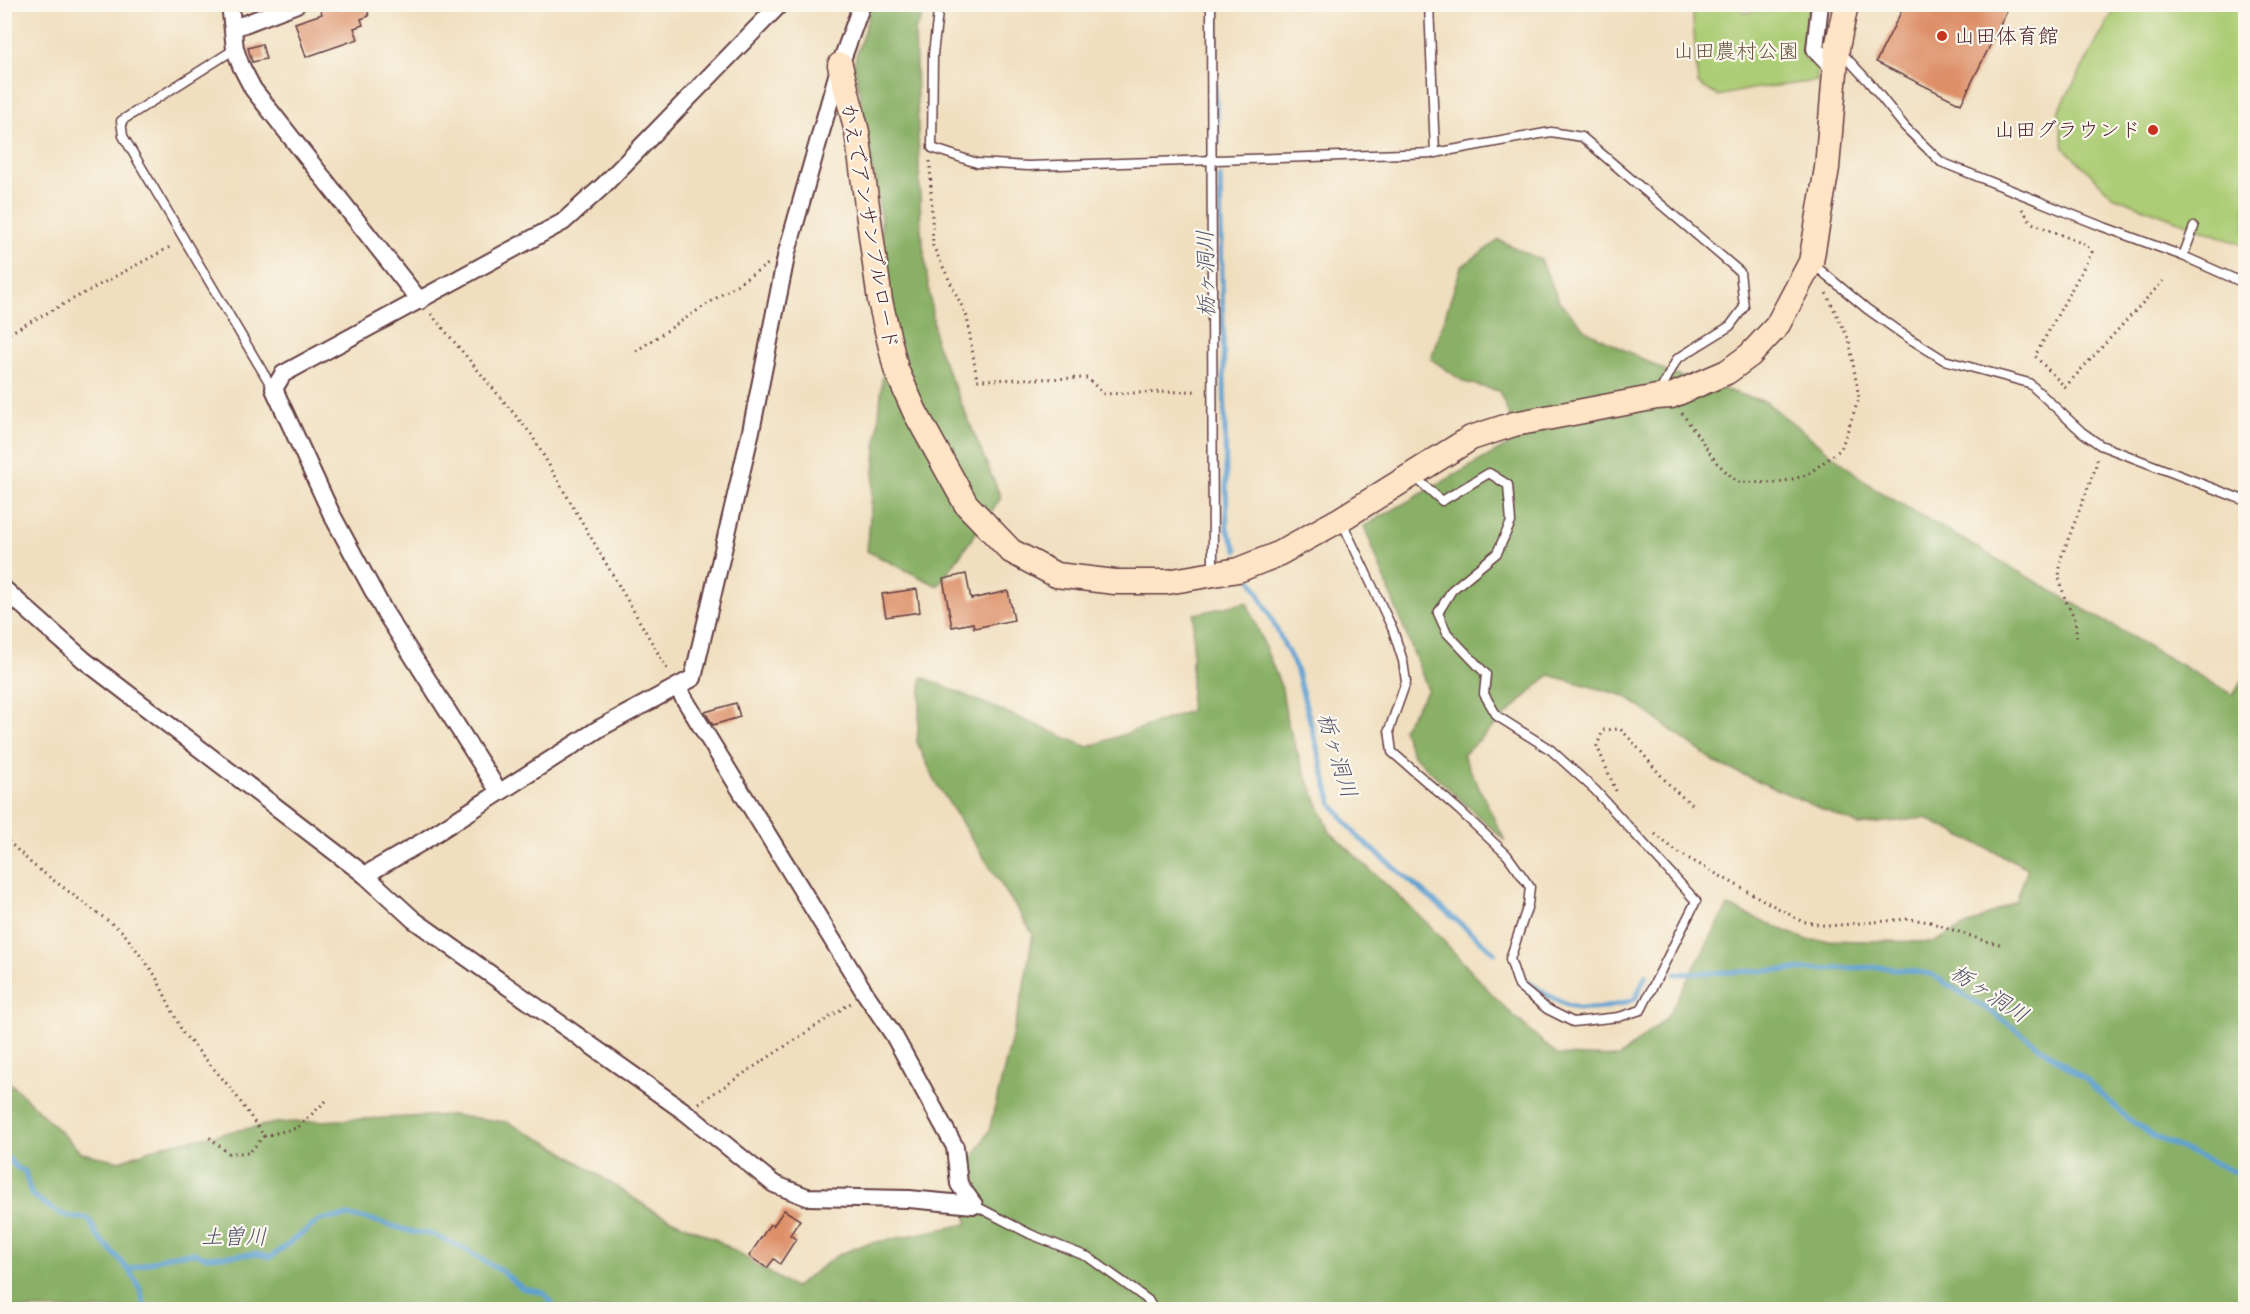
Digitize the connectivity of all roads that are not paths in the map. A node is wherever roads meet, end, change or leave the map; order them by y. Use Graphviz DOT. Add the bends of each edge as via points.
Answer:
graph roads {
  1 [pos="230,4"];
  2 [pos="297,4"];
  3 [pos="780,4"];
  4 [pos="862,4"];
  5 [pos="939,4"];
  6 [pos="1211,4"];
  7 [pos="1429,4"];
  8 [pos="1820,4"];
  9 [pos="1846,4"];
  10 [pos="234,28"];
  11 [pos="235,50"];
  12 [pos="1836,59"];
  13 [pos="840,65"];
  14 [pos="1435,153"];
  15 [pos="1210,162"];
  16 [pos="2194,227"];
  17 [pos="2183,256"];
  18 [pos="1811,262"];
  19 [pos="2246,284"];
  20 [pos="420,301"];
  21 [pos="273,389"];
  22 [pos="1664,397"];
  23 [pos="1412,474"];
  24 [pos="2246,501"];
  25 [pos="1341,519"];
  26 [pos="1213,576"];
  27 [pos="4,589"];
  28 [pos="678,687"];
  29 [pos="499,792"];
  30 [pos="365,874"];
  31 [pos="974,1205"];
  32 [pos="1154,1310"];
  1 -- 10 [label="street"];
  2 -- 10 [label="street"];
  3 -- 20 [label="street" via="563,222"];
  4 -- 13 [label="street"];
  5 -- 15 [label="lane" via="933,54 932,148 977,163 1028,166"];
  6 -- 15 [label="lane"];
  7 -- 14 [label="lane"];
  8 -- 12 [label="street" via="1815,49"];
  9 -- 12 [label="street, かえでアンサンブルロード"];
  10 -- 11 [label="street"];
  11 -- 20 [label="street" via="253,89"];
  11 -- 21 [label="lane" via="122,121 123,136"];
  12 -- 17 [label="lane" via="1869,82 1905,127 1941,162"];
  12 -- 18 [label="street, かえでアンサンブルロード" via="1827,168"];
  13 -- 26 [label="street, かえでアンサンブルロード" via="857,132 880,301 896,369 966,504 1011,551 1056,575 1114,582"];
  13 -- 28 [label="street" via="787,252 751,431 693,678"];
  14 -- 15 [label="lane"];
  14 -- 22 [label="lane" via="1551,132 1582,137 1740,272 1744,307 1730,326 1677,359"];
  15 -- 26 [label="lane"];
  16 -- 17 [label="lane"];
  17 -- 19 [label="lane"];
  18 -- 22 [label="street, かえでアンサンブルロード" via="1777,326 1750,355 1727,372"];
  18 -- 24 [label="lane" via="1867,309 1944,360 2029,384 2100,444"];
  20 -- 21 [label="street" via="283,374"];
  21 -- 29 [label="street" via="332,515 384,611"];
  22 -- 23 [label="street, かえでアンサンブルロード" via="1514,424 1471,438"];
  23 -- 25 [label="street, かえでアンサンブルロード"];
  23 -- 25 [label="lane" via="1442,501 1489,473 1508,485 1511,522 1497,553 1452,590 1438,613 1447,633 1486,674 1484,694 1497,716 1551,750 1595,790 1696,901 1641,1010 1619,1017 1573,1022 1547,1009 1519,986 1510,958 1530,887 1507,855 1392,752 1389,730 1406,682 1403,661 1393,630"];
  25 -- 26 [label="street, かえでアンサンブルロード" via="1276,555"];
  27 -- 30 [label="street" via="84,660"];
  28 -- 29 [label="street" via="600,728"];
  28 -- 31 [label="street" via="893,1034 955,1147 959,1184"];
  29 -- 30 [label="street"];
  30 -- 31 [label="street" via="414,920 685,1112 774,1184 807,1197"];
  31 -- 32 [label="lane" via="1030,1234 1088,1257 1148,1299"];
}
